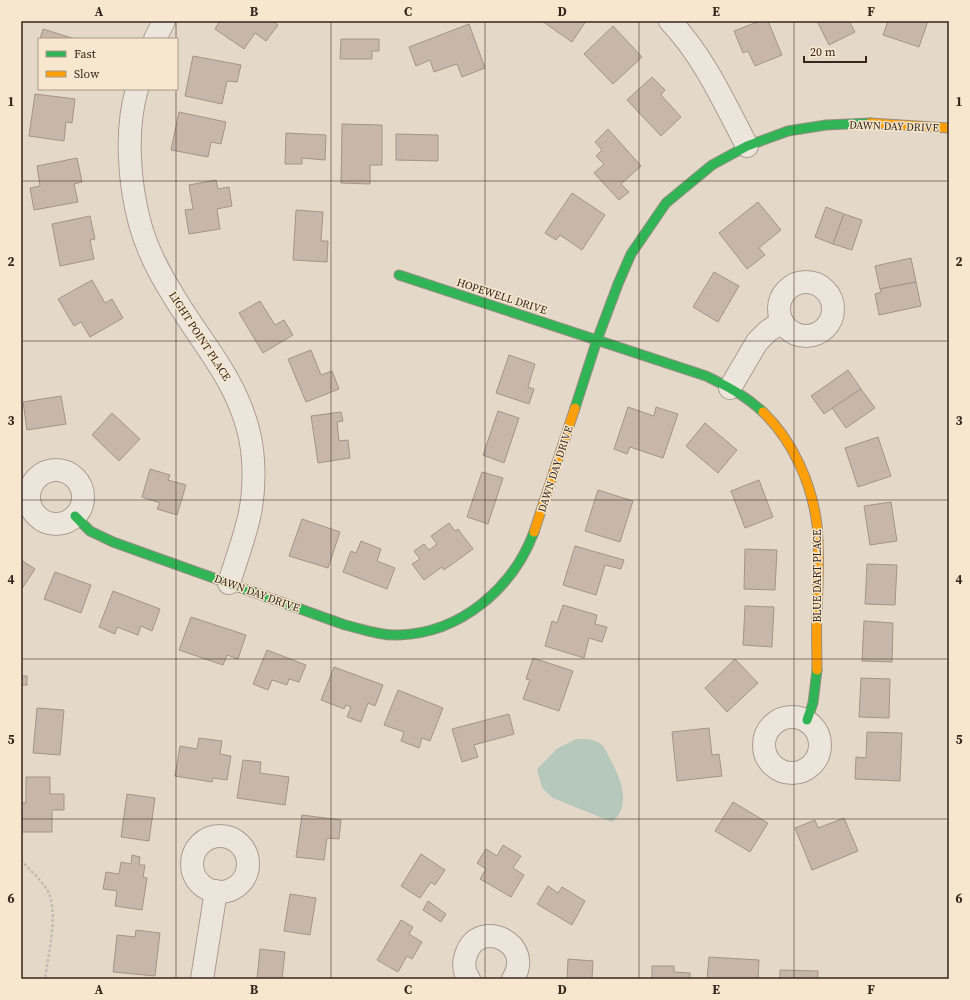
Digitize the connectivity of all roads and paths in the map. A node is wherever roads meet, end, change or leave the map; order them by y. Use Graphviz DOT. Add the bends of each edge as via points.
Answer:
graph roads {
  1 [pos="164,21"];
  2 [pos="670,21"];
  3 [pos="156,38"];
  4 [pos="137,90"];
  5 [pos="949,128"];
  6 [pos="747,146"];
  7 [pos="399,275"];
  8 [pos="782,322"];
  9 [pos="597,340"];
  10 [pos="730,388"];
  11 [pos="75,516"];
  12 [pos="229,583"];
  13 [pos="807,720"];
  14 [pos="21,860"];
  15 [pos="216,892"];
  16 [pos="45,979"];
  17 [pos="202,979"];
  18 [pos="469,979"];
  19 [pos="513,979"];
  1 -- 3 [label="street"];
  2 -- 6 [label="street" via="686,38 708,70"];
  4 -- 12 [label="street, LIGHT POINT PLACE" via="130,127 130,159 140,224 153,258 172,295 227,376 248,430 253,477 250,513"];
  5 -- 6 [label="street, DAWN DAY DRIVE" via="877,123 826,125 788,131"];
  6 -- 9 [label="street, DAWN DAY DRIVE" via="712,165 666,203 632,254"];
  7 -- 9 [label="street, HOPEWELL DRIVE"];
  8 -- 10 [label="street" via="757,342"];
  9 -- 10 [label="street, BLUE DART PLACE" via="706,376"];
  9 -- 12 [label="street, DAWN DAY DRIVE" via="531,540 518,565 502,587 481,606 454,622 429,631 398,635 371,632 345,625"];
  10 -- 13 [label="street, BLUE DART PLACE" via="755,404 783,436 812,498 818,570 816,681 813,703"];
  11 -- 12 [label="street, DAWN DAY DRIVE" via="90,531 113,542"];
  14 -- 16 [label="path" via="46,888 52,901 53,918"];
  15 -- 17 [label="street"];
  18 -- 19 [label="street" via="464,957 478,940 490,936 507,941 514,948 518,956 518,965"];
}
